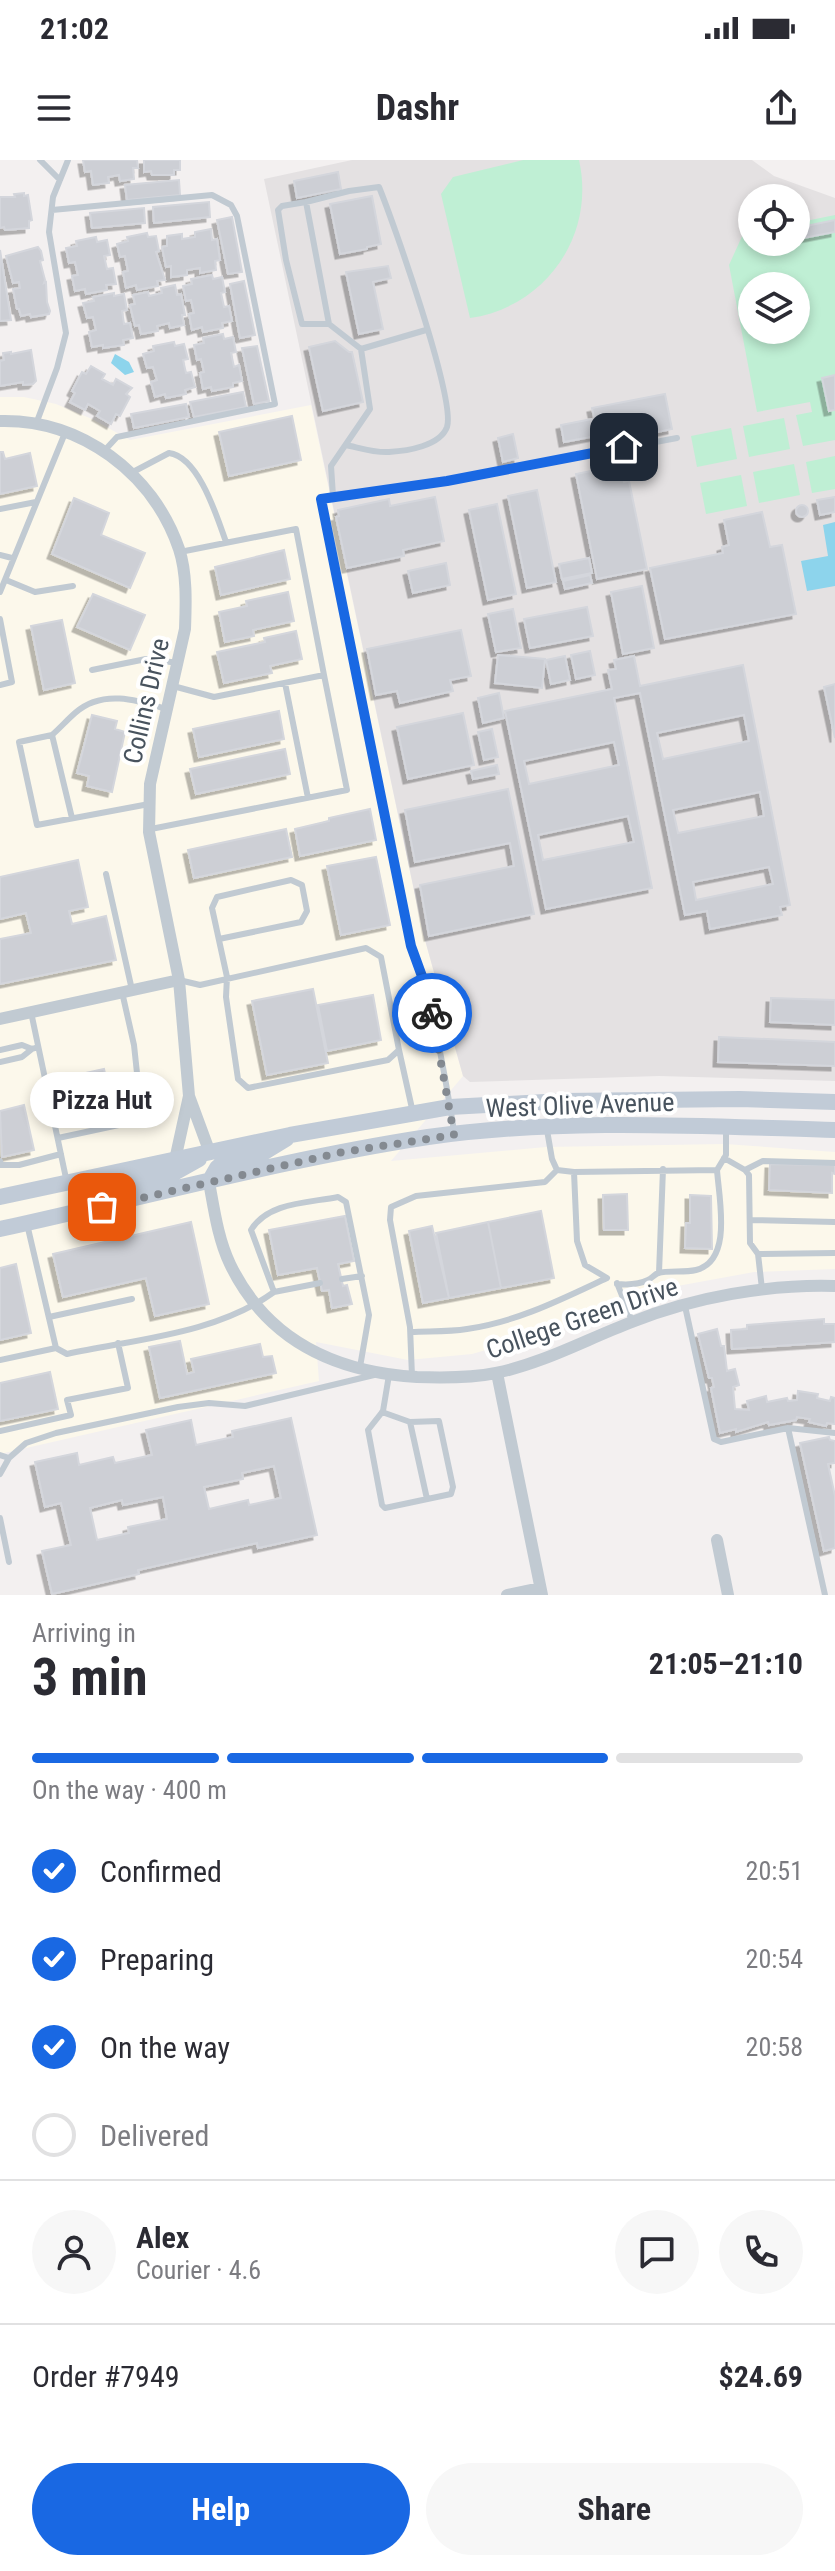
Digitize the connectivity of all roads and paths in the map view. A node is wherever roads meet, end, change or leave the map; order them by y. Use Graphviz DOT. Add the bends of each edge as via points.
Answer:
graph roads {
  1 [pos="40,160"];
  2 [pos="68,160"];
  3 [pos="60,180"];
  4 [pos="306,202"];
  5 [pos="52,210"];
  6 [pos="329,324"];
  7 [pos="426,330"];
  8 [pos="361,349"];
  9 [pos="0,421"];
  10 [pos="36,424"];
  11 [pos="66,431"];
  12 [pos="677,438"];
  13 [pos="346,445"];
  14 [pos="105,450"];
  15 [pos="131,473"];
  16 [pos="333,496"];
  17 [pos="36,502"];
  18 [pos="0,509"];
  19 [pos="226,542"];
  20 [pos="180,552"];
  21 [pos="0,555"];
  22 [pos="12,558"];
  23 [pos="6,580"];
  24 [pos="73,586"];
  25 [pos="0,592"];
  26 [pos="0,619"];
  27 [pos="2,643"];
  28 [pos="179,663"];
  29 [pos="92,670"];
  30 [pos="324,675"];
  31 [pos="285,683"];
  32 [pos="0,685"];
  33 [pos="173,686"];
  34 [pos="168,709"];
  35 [pos="52,735"];
  36 [pos="308,798"];
  37 [pos="149,804"];
  38 [pos="72,818"];
  39 [pos="149,829"];
  40 [pos="106,874"];
  41 [pos="219,939"];
  42 [pos="227,977"];
  43 [pos="179,980"];
  44 [pos="127,991"];
  45 [pos="31,1012"];
  46 [pos="0,1019"];
  47 [pos="35,1048"];
  48 [pos="0,1050"];
  49 [pos="399,1050"];
  50 [pos="0,1062"];
  51 [pos="189,1096"];
  52 [pos="835,1102"];
  53 [pos="450,1107"];
  54 [pos="413,1113"];
  55 [pos="547,1126"];
  56 [pos="726,1127"];
  57 [pos="835,1130"];
  58 [pos="290,1135"];
  59 [pos="454,1135"];
  60 [pos="58,1138"];
  61 [pos="210,1153"];
  62 [pos="61,1154"];
  63 [pos="724,1158"];
  64 [pos="175,1160"];
  65 [pos="0,1161"];
  66 [pos="835,1163"];
  67 [pos="663,1169"];
  68 [pos="557,1170"];
  69 [pos="717,1170"];
  70 [pos="745,1170"];
  71 [pos="574,1172"];
  72 [pos="209,1182"];
  73 [pos="67,1183"];
  74 [pos="0,1197"];
  75 [pos="102,1207"];
  76 [pos="750,1220"];
  77 [pos="835,1222"];
  78 [pos="26,1223"];
  79 [pos="0,1229"];
  80 [pos="835,1253"];
  81 [pos="758,1254"];
  82 [pos="659,1273"];
  83 [pos="362,1276"];
  84 [pos="607,1278"];
  85 [pos="342,1279"];
  86 [pos="320,1283"];
  87 [pos="617,1284"];
  88 [pos="835,1286"];
  89 [pos="763,1291"];
  90 [pos="274,1292"];
  91 [pos="132,1299"];
  92 [pos="256,1305"];
  93 [pos="685,1306"];
  94 [pos="49,1317"];
  95 [pos="632,1322"];
  96 [pos="411,1332"];
  97 [pos="118,1343"];
  98 [pos="56,1348"];
  99 [pos="0,1360"];
  100 [pos="359,1369"];
  101 [pos="497,1373"];
  102 [pos="386,1374"];
  103 [pos="412,1376"];
  104 [pos="382,1412"];
  105 [pos="410,1422"];
  106 [pos="788,1428"];
  107 [pos="0,1431"];
  108 [pos="835,1433"];
  109 [pos="0,1455"];
  110 [pos="9,1458"];
  111 [pos="0,1474"];
  112 [pos="427,1499"];
  113 [pos="0,1518"];
  114 [pos="717,1540"];
  115 [pos="9,1562"];
  116 [pos="541,1591"];
  117 [pos="507,1595"];
  118 [pos="728,1595"];
  119 [pos="825,1595"];
  1 -- 3 [label="lane"];
  2 -- 3 [label="lane"];
  3 -- 5 [label="lane"];
  4 -- 6 [label="lane"];
  4 -- 6 [label="lane" via="278,210 286,260 302,324"];
  4 -- 7 [label="lane" via="379,187"];
  5 -- 10 [label="lane" via="49,232 66,333"];
  5 -- 14 [label="lane" via="212,195 231,205 237,216 275,404 128,433"];
  6 -- 8 [label="lane"];
  7 -- 8 [label="lane"];
  7 -- 13 [label="lane" via="448,407 447,428 433,444 388,452"];
  8 -- 13 [label="lane" via="370,409"];
  9 -- 10 [label="street, Collins Drive"];
  10 -- 11 [label="street, Collins Drive"];
  11 -- 14 [label="street, Collins Drive"];
  11 -- 17 [label="lane"];
  12 -- 16 [label="lane" via="447,481"];
  13 -- 16 [label="lane" via="331,466"];
  14 -- 15 [label="street, Collins Drive"];
  15 -- 19 [label="lane" via="169,453 185,458 212,503"];
  15 -- 20 [label="street, Collins Drive" via="167,519"];
  16 -- 53 [label="lane" via="321,499 411,946 429,1003"];
  17 -- 18 [label="lane"];
  17 -- 22 [label="lane"];
  19 -- 20 [label="lane"];
  19 -- 30 [label="lane" via="296,529"];
  20 -- 28 [label="street, Collins Drive" via="186,608"];
  21 -- 22 [label="lane"];
  22 -- 23 [label="lane"];
  23 -- 24 [label="lane" via="35,592"];
  23 -- 25 [label="lane"];
  26 -- 27 [label="lane"];
  27 -- 32 [label="lane" via="12,682"];
  28 -- 29 [label="lane" via="146,659"];
  28 -- 33 [label="street, Collins Drive"];
  30 -- 31 [label="lane"];
  30 -- 36 [label="lane" via="347,790"];
  31 -- 33 [label="lane" via="214,697"];
  31 -- 36 [label="lane"];
  33 -- 34 [label="street, Collins Drive"];
  34 -- 35 [label="lane" via="127,697 100,701 77,711"];
  34 -- 37 [label="street, Collins Drive"];
  35 -- 38 [label="lane"];
  35 -- 38 [label="lane" via="19,742 37,825"];
  36 -- 39 [label="lane"];
  37 -- 38 [label="lane"];
  37 -- 39 [label="street, Collins Drive"];
  39 -- 43 [label="street, Collins Drive"];
  40 -- 44 [label="lane"];
  41 -- 41 [label="lane" via="212,908 217,897 291,880 302,885 307,911 301,922"];
  41 -- 42 [label="lane"];
  42 -- 43 [label="lane" via="200,985"];
  42 -- 49 [label="lane" via="366,948 381,957"];
  42 -- 49 [label="lane" via="238,1079 248,1088 388,1060"];
  43 -- 44 [label="street"];
  43 -- 51 [label="street, Collins Drive"];
  44 -- 45 [label="street"];
  44 -- 60 [label="lane" via="142,1120"];
  45 -- 46 [label="street"];
  45 -- 47 [label="lane"];
  47 -- 48 [label="lane"];
  47 -- 50 [label="lane"];
  47 -- 60 [label="lane"];
  49 -- 54 [label="lane"];
  51 -- 61 [label="street, Collins Drive"];
  51 -- 64 [label="street, Collins Drive"];
  52 -- 53 [label="main road, West Olive Avenue" via="563,1101"];
  53 -- 54 [label="main road, West Olive Avenue"];
  53 -- 59 [label="lane"];
  54 -- 58 [label="main road, West Olive Avenue"];
  55 -- 56 [label="main road, West Olive Avenue"];
  55 -- 59 [label="main road, West Olive Avenue"];
  55 -- 68 [label="lane"];
  56 -- 57 [label="main road, West Olive Avenue"];
  56 -- 63 [label="lane"];
  58 -- 61 [label="main road, West Olive Avenue"];
  58 -- 72 [label="main road" via="275,1148 223,1163"];
  59 -- 72 [label="main road, West Olive Avenue" via="343,1152"];
  60 -- 62 [label="lane"];
  61 -- 64 [label="main road, West Olive Avenue"];
  61 -- 75 [label="main road" via="186,1168 124,1188"];
  62 -- 65 [label="lane" via="19,1165"];
  62 -- 73 [label="lane"];
  63 -- 69 [label="lane"];
  63 -- 70 [label="lane"];
  64 -- 73 [label="main road, West Olive Avenue"];
  66 -- 70 [label="lane" via="763,1161"];
  67 -- 69 [label="lane"];
  67 -- 71 [label="lane"];
  67 -- 82 [label="lane"];
  68 -- 71 [label="lane"];
  68 -- 96 [label="lane" via="545,1182 416,1196 391,1207"];
  69 -- 82 [label="lane" via="719,1249 714,1260 699,1269"];
  70 -- 76 [label="lane"];
  71 -- 84 [label="lane" via="577,1241 585,1265"];
  72 -- 75 [label="main road, West Olive Avenue"];
  72 -- 92 [label="street, College Green Drive" via="228,1261"];
  73 -- 74 [label="main road, West Olive Avenue"];
  75 -- 78 [label="main road, West Olive Avenue"];
  76 -- 77 [label="lane"];
  76 -- 81 [label="lane" via="750,1243"];
  78 -- 79 [label="main road, West Olive Avenue"];
  78 -- 94 [label="lane"];
  80 -- 81 [label="lane"];
  81 -- 89 [label="lane"];
  82 -- 87 [label="lane" via="646,1282"];
  83 -- 85 [label="lane"];
  83 -- 90 [label="lane" via="346,1202 338,1197 270,1210 258,1218 251,1230"];
  83 -- 100 [label="lane" via="369,1315"];
  84 -- 87 [label="lane"];
  84 -- 96 [label="lane" via="487,1326"];
  86 -- 90 [label="lane"];
  87 -- 95 [label="lane"];
  88 -- 89 [label="street, College Green Drive"];
  89 -- 93 [label="street, College Green Drive"];
  90 -- 92 [label="lane"];
  91 -- 94 [label="lane"];
  92 -- 97 [label="lane" via="214,1323"];
  92 -- 100 [label="street, College Green Drive" via="302,1346"];
  93 -- 95 [label="street, College Green Drive"];
  93 -- 106 [label="lane" via="714,1439"];
  94 -- 98 [label="lane"];
  95 -- 101 [label="street, College Green Drive"];
  96 -- 103 [label="lane"];
  97 -- 98 [label="lane" via="67,1354"];
  97 -- 107 [label="lane" via="128,1388 67,1400 71,1415"];
  98 -- 99 [label="lane"];
  100 -- 102 [label="street, College Green Drive"];
  101 -- 103 [label="street, College Green Drive"];
  101 -- 116 [label="street"];
  102 -- 103 [label="street, College Green Drive"];
  102 -- 104 [label="lane"];
  102 -- 110 [label="lane" via="245,1406 178,1407 56,1433 26,1443"];
  104 -- 105 [label="lane"];
  104 -- 112 [label="lane" via="368,1430 382,1505"];
  105 -- 112 [label="lane"];
  105 -- 112 [label="lane" via="439,1421 441,1426 453,1492"];
  106 -- 108 [label="lane"];
  106 -- 119 [label="lane"];
  109 -- 110 [label="lane"];
  110 -- 111 [label="lane"];
  113 -- 115 [label="lane"];
  114 -- 118 [label="street"];
  116 -- 117 [label="street"];
}
